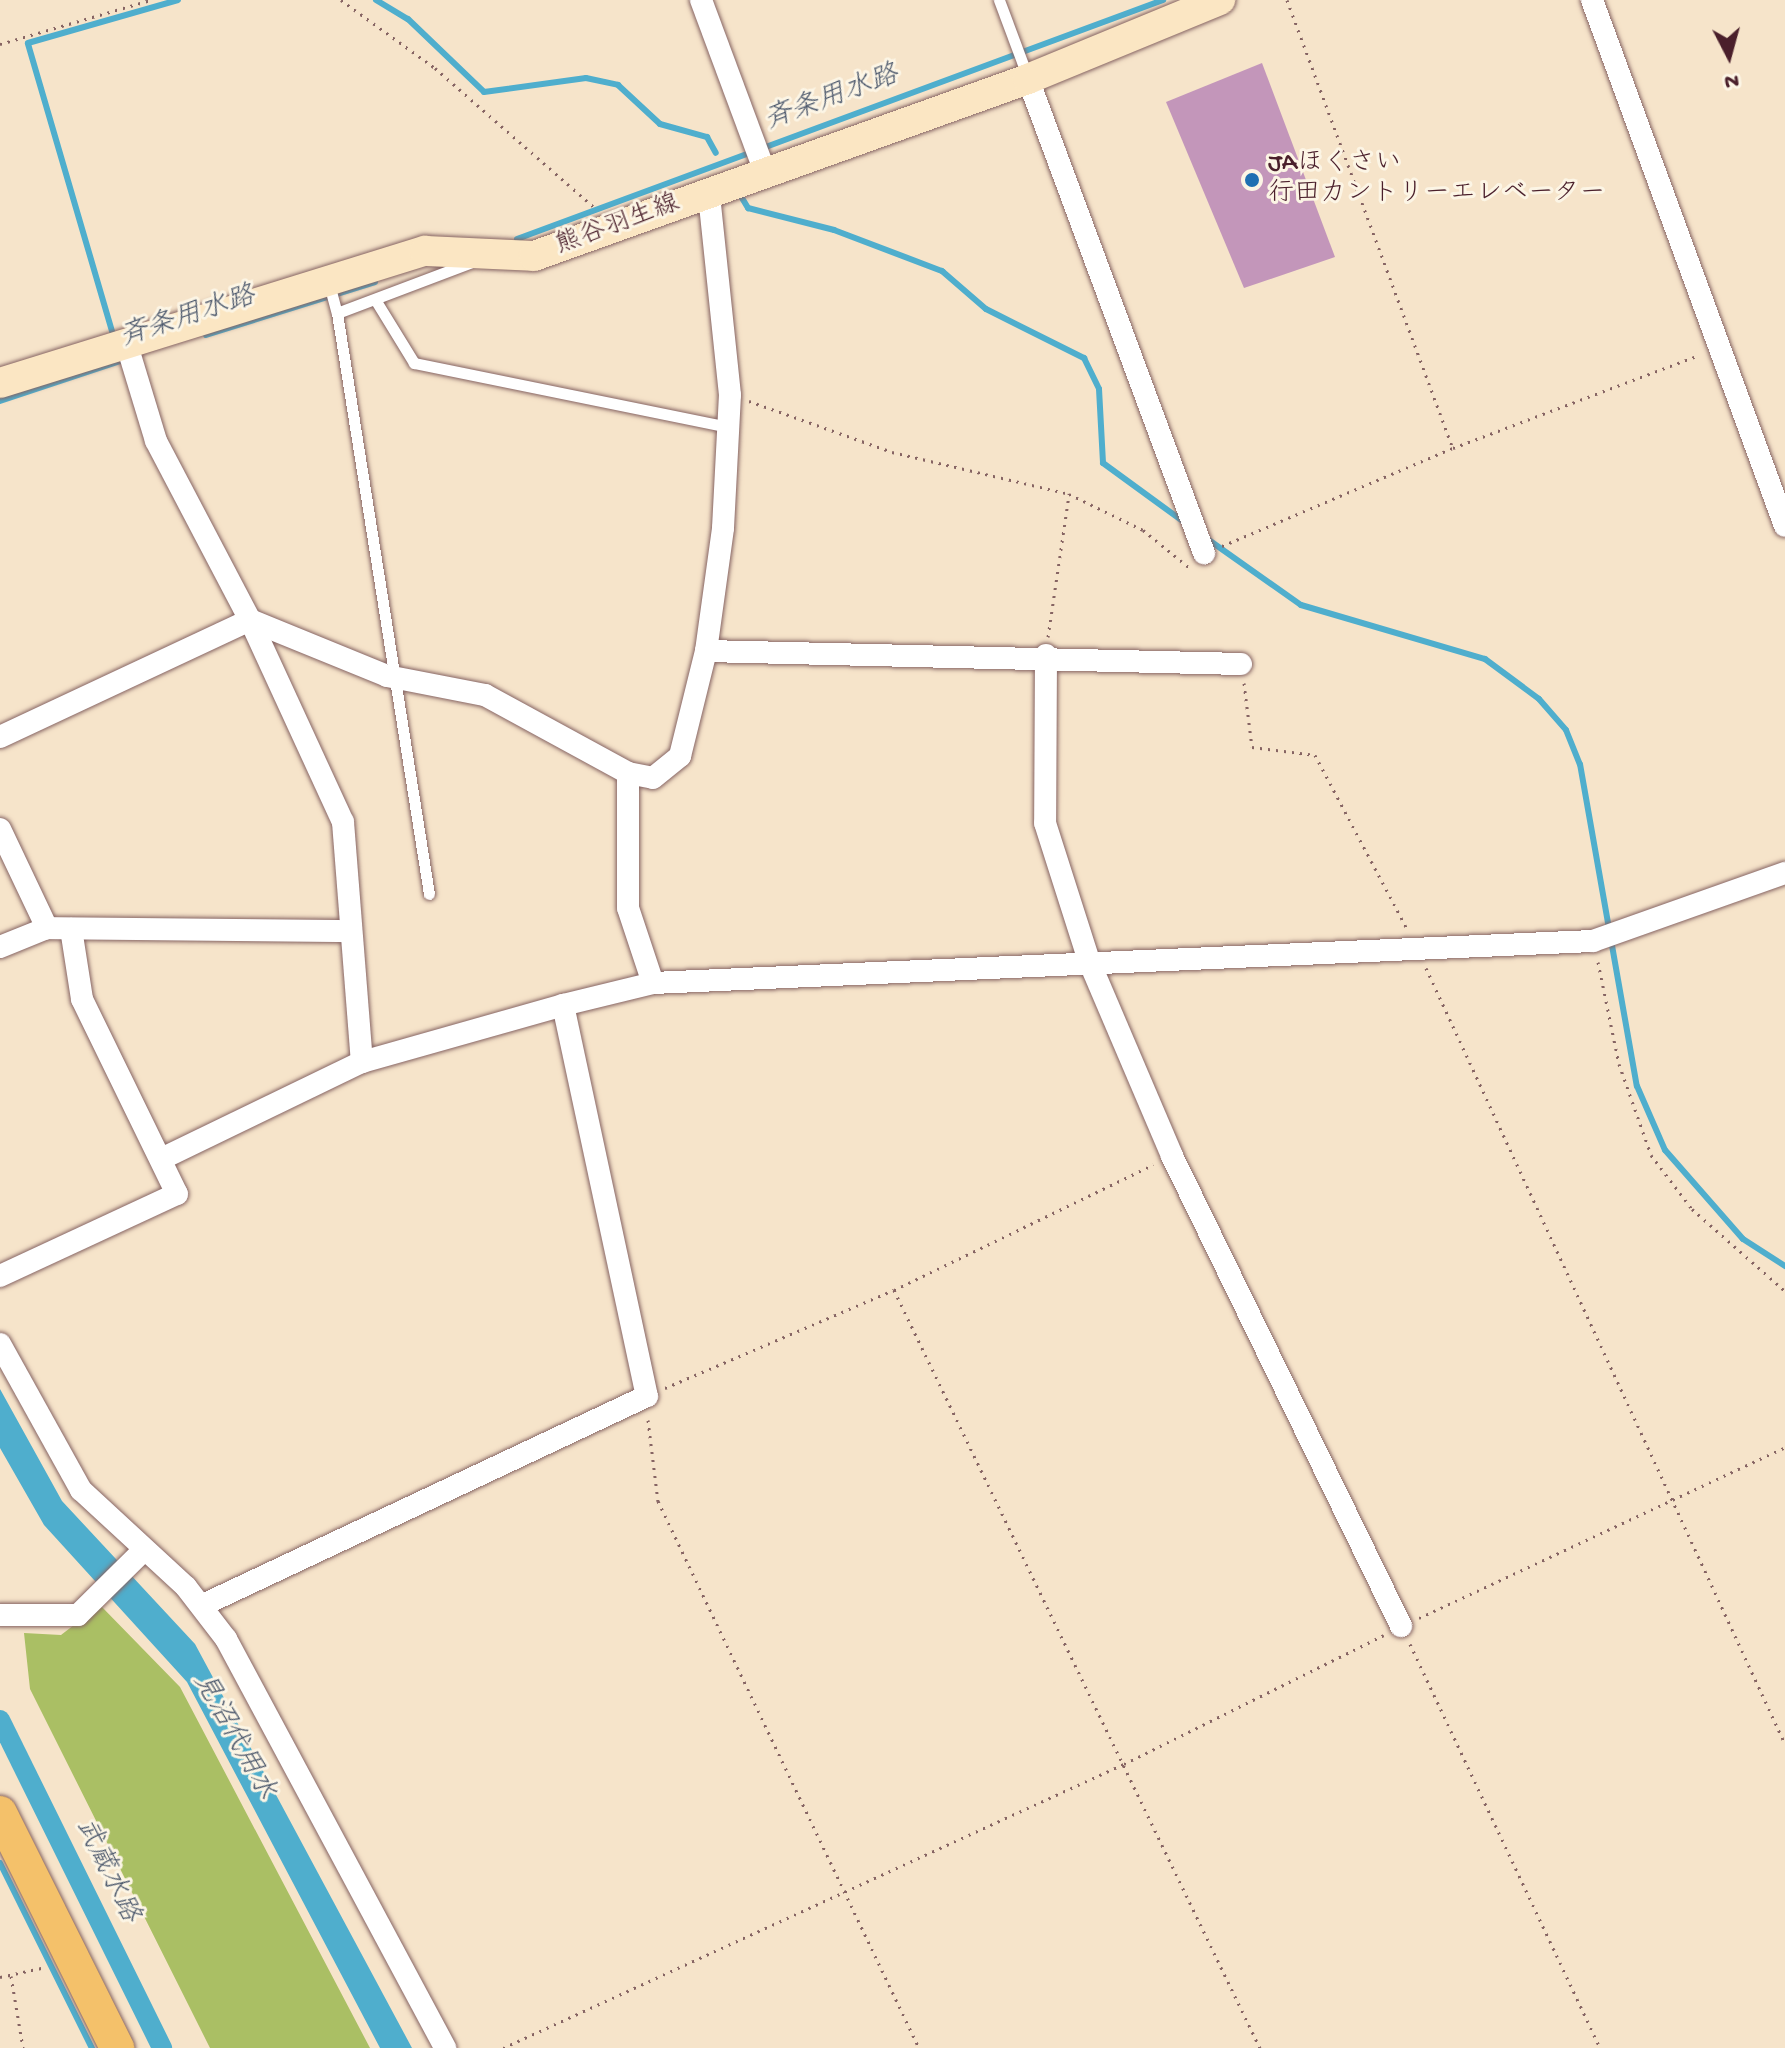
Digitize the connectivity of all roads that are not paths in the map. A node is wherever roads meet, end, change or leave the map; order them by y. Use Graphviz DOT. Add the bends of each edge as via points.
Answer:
graph roads {
  1 [pos="701,0"];
  2 [pos="999,0"];
  3 [pos="1220,0"];
  4 [pos="1592,0"];
  5 [pos="1026,75"];
  6 [pos="764,172"];
  7 [pos="709,194"];
  8 [pos="480,259"];
  9 [pos="329,283"];
  10 [pos="376,301"];
  11 [pos="336,312"];
  12 [pos="128,344"];
  13 [pos="0,383"];
  14 [pos="730,427"];
  15 [pos="1785,526"];
  16 [pos="1199,539"];
  17 [pos="250,620"];
  18 [pos="706,651"];
  19 [pos="1046,655"];
  20 [pos="1241,664"];
  21 [pos="393,677"];
  22 [pos="0,737"];
  23 [pos="628,773"];
  24 [pos="0,829"];
  25 [pos="1785,873"];
  26 [pos="429,894"];
  27 [pos="47,928"];
  28 [pos="71,929"];
  29 [pos="350,931"];
  30 [pos="0,947"];
  31 [pos="1089,961"];
  32 [pos="653,983"];
  33 [pos="563,1005"];
  34 [pos="362,1062"];
  35 [pos="161,1159"];
  36 [pos="0,1276"];
  37 [pos="0,1344"];
  38 [pos="144,1550"];
  39 [pos="202,1605"];
  40 [pos="0,1615"];
  41 [pos="1401,1626"];
  42 [pos="0,1813"];
  43 [pos="117,2048"];
  44 [pos="445,2048"];
  1 -- 6 [label="street"];
  2 -- 5 [label="lane"];
  3 -- 5 [label="main road, 熊谷羽生線"];
  4 -- 15 [label="street"];
  5 -- 6 [label="main road, 熊谷羽生線"];
  5 -- 16 [label="street"];
  6 -- 7 [label="main road, 熊谷羽生線"];
  7 -- 8 [label="main road, 熊谷羽生線" via="534,256"];
  7 -- 14 [label="street"];
  8 -- 9 [label="main road, 熊谷羽生線" via="425,251"];
  8 -- 10 [label="lane"];
  9 -- 11 [label="lane"];
  9 -- 12 [label="main road, 熊谷羽生線"];
  10 -- 11 [label="lane"];
  10 -- 14 [label="lane" via="414,363"];
  11 -- 21 [label="lane"];
  12 -- 13 [label="main road, 熊谷羽生線"];
  12 -- 17 [label="street" via="156,441"];
  14 -- 18 [label="street"];
  17 -- 21 [label="street"];
  17 -- 22 [label="street"];
  17 -- 29 [label="street" via="343,822"];
  18 -- 19 [label="street"];
  18 -- 23 [label="street" via="680,756 653,778"];
  19 -- 20 [label="street"];
  19 -- 31 [label="street" via="1045,823"];
  21 -- 23 [label="street" via="485,695"];
  21 -- 26 [label="lane"];
  23 -- 32 [label="street" via="628,908"];
  24 -- 27 [label="street"];
  25 -- 31 [label="street" via="1593,941 1415,944"];
  27 -- 28 [label="street"];
  27 -- 30 [label="street"];
  28 -- 29 [label="street"];
  28 -- 35 [label="street" via="79,991"];
  29 -- 34 [label="street"];
  31 -- 32 [label="street"];
  31 -- 41 [label="street" via="1172,1156"];
  32 -- 33 [label="street"];
  33 -- 34 [label="street"];
  33 -- 39 [label="street" via="647,1396"];
  34 -- 35 [label="street"];
  35 -- 36 [label="street" via="177,1194"];
  37 -- 38 [label="street" via="81,1490"];
  38 -- 39 [label="street"];
  38 -- 40 [label="street" via="78,1615"];
  39 -- 44 [label="street"];
  42 -- 43 [label="main road"];
}
